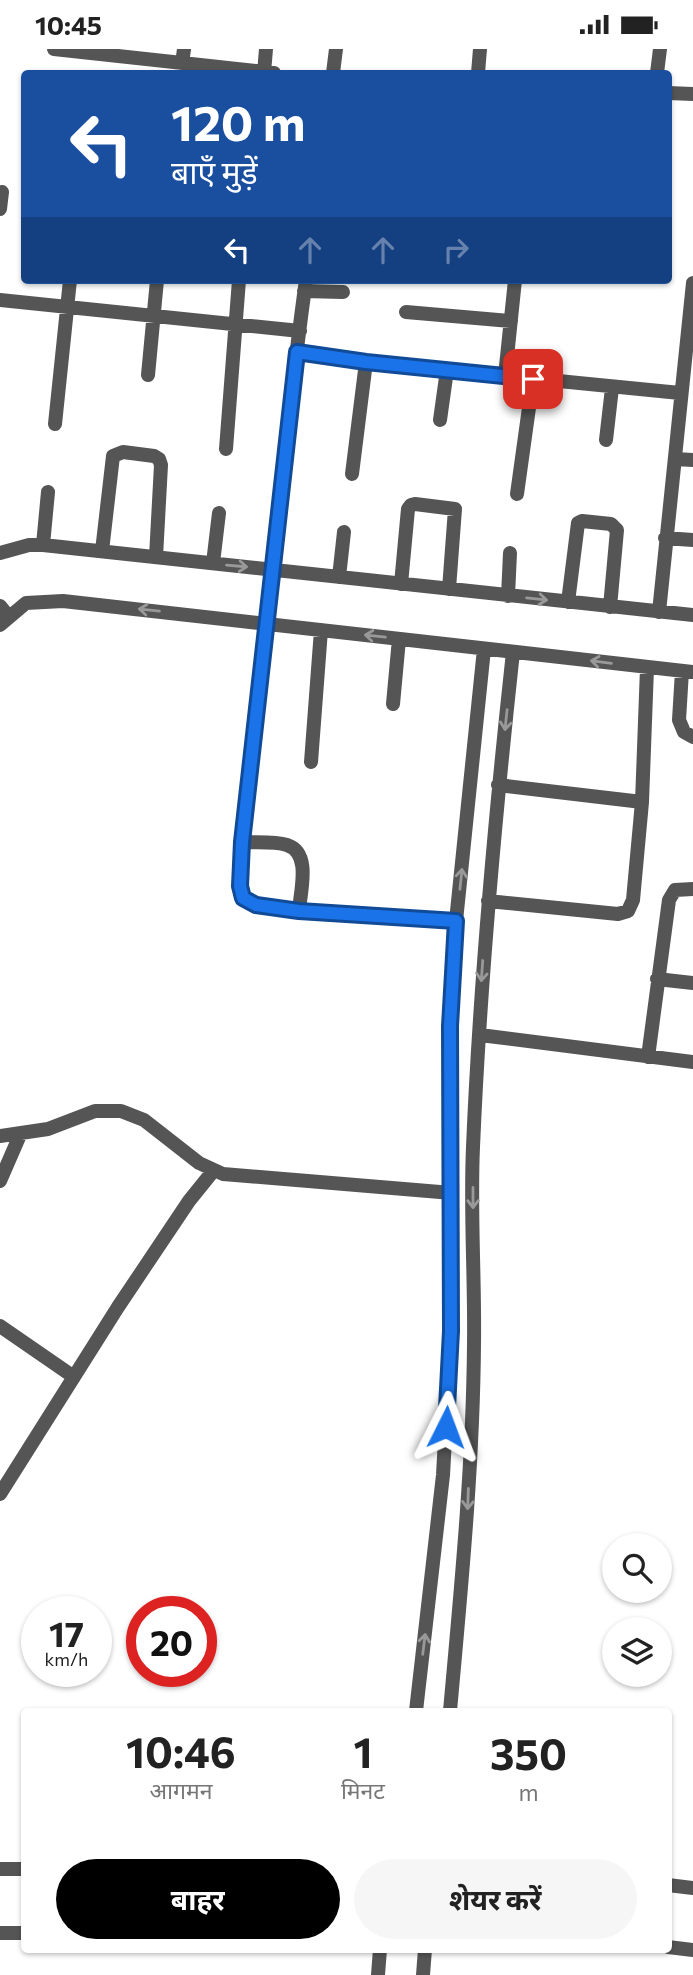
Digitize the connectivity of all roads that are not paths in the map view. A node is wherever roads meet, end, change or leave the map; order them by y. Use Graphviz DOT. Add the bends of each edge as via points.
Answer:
graph roads {
  1 [pos="54,49"];
  2 [pos="266,49"];
  3 [pos="336,49"];
  4 [pos="480,49"];
  5 [pos="660,49"];
  6 [pos="183,56"];
  7 [pos="113,57"];
  8 [pos="111,70"];
  9 [pos="250,70"];
  10 [pos="264,70"];
  11 [pos="333,70"];
  12 [pos="478,70"];
  13 [pos="657,70"];
  14 [pos="672,93"];
  15 [pos="693,94"];
  16 [pos="2,192"];
  17 [pos="0,209"];
  18 [pos="71,284"];
  19 [pos="158,284"];
  20 [pos="239,284"];
  21 [pos="515,284"];
  22 [pos="693,285"];
  23 [pos="305,286"];
  24 [pos="343,292"];
  25 [pos="0,300"];
  26 [pos="68,307"];
  27 [pos="407,313"];
  28 [pos="154,315"];
  29 [pos="511,321"];
  30 [pos="236,324"];
  31 [pos="300,331"];
  32 [pos="297,352"];
  33 [pos="689,358"];
  34 [pos="366,362"];
  35 [pos="447,370"];
  36 [pos="148,375"];
  37 [pos="505,376"];
  38 [pos="533,379"];
  39 [pos="612,388"];
  40 [pos="680,393"];
  41 [pos="440,420"];
  42 [pos="55,424"];
  43 [pos="606,440"];
  44 [pos="226,449"];
  45 [pos="675,459"];
  46 [pos="693,460"];
  47 [pos="352,474"];
  48 [pos="48,492"];
  49 [pos="517,494"];
  50 [pos="219,513"];
  51 [pos="344,532"];
  52 [pos="666,538"];
  53 [pos="693,540"];
  54 [pos="43,545"];
  55 [pos="102,551"];
  56 [pos="0,553"];
  57 [pos="510,553"];
  58 [pos="156,557"];
  59 [pos="213,563"];
  60 [pos="272,569"];
  61 [pos="339,577"];
  62 [pos="401,584"];
  63 [pos="449,589"];
  64 [pos="508,596"];
  65 [pos="568,602"];
  66 [pos="610,607"];
  67 [pos="659,612"];
  68 [pos="693,615"];
  69 [pos="3,616"];
  70 [pos="266,624"];
  71 [pos="321,631"];
  72 [pos="399,639"];
  73 [pos="484,649"];
  74 [pos="513,652"];
  75 [pos="647,668"];
  76 [pos="687,672"];
  77 [pos="393,704"];
  78 [pos="693,737"];
  79 [pos="311,762"];
  80 [pos="498,785"];
  81 [pos="642,802"];
  82 [pos="242,842"];
  83 [pos="693,889"];
  84 [pos="488,901"];
  85 [pos="299,911"];
  86 [pos="456,921"];
  87 [pos="657,979"];
  88 [pos="693,983"];
  89 [pos="480,1035"];
  90 [pos="648,1057"];
  91 [pos="693,1062"];
  92 [pos="20,1135"];
  93 [pos="0,1136"];
  94 [pos="214,1170"];
  95 [pos="0,1181"];
  96 [pos="452,1193"];
  97 [pos="0,1325"];
  98 [pos="75,1377"];
  99 [pos="0,1494"];
  100 [pos="416,1708"];
  101 [pos="450,1708"];
  102 [pos="0,1869"];
  103 [pos="21,1869"];
  104 [pos="672,1885"];
  105 [pos="693,1888"];
  106 [pos="0,1933"];
  107 [pos="21,1933"];
  108 [pos="672,1947"];
  109 [pos="693,1949"];
  110 [pos="380,1953"];
  111 [pos="425,1953"];
  112 [pos="378,1975"];
  113 [pos="423,1975"];
  1 -- 7 [label="lane"];
  2 -- 10 [label="lane"];
  3 -- 11 [label="lane"];
  4 -- 12 [label="lane"];
  5 -- 13 [label="lane"];
  6 -- 7 [label="lane"];
  6 -- 9 [label="lane"];
  7 -- 8 [label="lane"];
  14 -- 15 [label="lane"];
  16 -- 17 [label="lane"];
  18 -- 26 [label="lane"];
  19 -- 28 [label="lane"];
  20 -- 30 [label="lane"];
  21 -- 29 [label="lane"];
  22 -- 33 [label="lane"];
  23 -- 24 [label="lane"];
  23 -- 31 [label="lane"];
  25 -- 26 [label="lane"];
  26 -- 28 [label="lane"];
  26 -- 42 [label="lane"];
  27 -- 29 [label="lane"];
  28 -- 30 [label="lane"];
  28 -- 36 [label="lane"];
  29 -- 37 [label="lane"];
  30 -- 31 [label="lane"];
  30 -- 44 [label="lane"];
  31 -- 32 [label="lane"];
  32 -- 34 [label="lane"];
  32 -- 60 [label="lane"];
  33 -- 40 [label="lane"];
  34 -- 35 [label="lane"];
  34 -- 47 [label="lane"];
  35 -- 37 [label="lane"];
  35 -- 41 [label="lane"];
  37 -- 38 [label="lane"];
  38 -- 39 [label="lane"];
  38 -- 49 [label="lane"];
  39 -- 40 [label="lane"];
  39 -- 43 [label="lane"];
  40 -- 45 [label="lane"];
  45 -- 46 [label="lane"];
  45 -- 52 [label="lane"];
  48 -- 54 [label="lane"];
  50 -- 59 [label="lane"];
  51 -- 61 [label="lane"];
  52 -- 53 [label="lane"];
  52 -- 67 [label="lane"];
  54 -- 55 [label="lane"];
  54 -- 56 [label="lane"];
  55 -- 58 [label="lane"];
  55 -- 58 [label="lane" via="113,456 123,452 154,456 161,465"];
  57 -- 64 [label="lane"];
  58 -- 59 [label="lane"];
  59 -- 60 [label="lane, one-way"];
  60 -- 61 [label="lane"];
  60 -- 70 [label="lane"];
  61 -- 62 [label="lane"];
  62 -- 63 [label="lane"];
  62 -- 63 [label="lane" via="408,509 415,503 455,509"];
  63 -- 64 [label="lane"];
  64 -- 65 [label="lane, one-way"];
  65 -- 66 [label="lane"];
  65 -- 66 [label="lane" via="578,523 611,524 617,530"];
  66 -- 67 [label="lane"];
  67 -- 68 [label="lane"];
  70 -- 69 [label="lane, one-way" via="63,601 26,603"];
  70 -- 71 [label="lane"];
  70 -- 82 [label="lane"];
  72 -- 71 [label="lane, one-way"];
  71 -- 79 [label="lane"];
  72 -- 73 [label="lane"];
  72 -- 77 [label="lane"];
  73 -- 74 [label="lane"];
  86 -- 73 [label="lane, one-way"];
  75 -- 74 [label="lane, one-way"];
  74 -- 80 [label="lane, one-way"];
  75 -- 76 [label="lane"];
  75 -- 81 [label="lane"];
  76 -- 78 [label="lane" via="679,720 684,732"];
  80 -- 81 [label="lane"];
  80 -- 84 [label="lane"];
  81 -- 84 [label="lane" via="633,900 628,911 618,914"];
  82 -- 85 [label="lane" via="243,898 256,905"];
  82 -- 85 [label="lane" via="289,845 300,856"];
  83 -- 87 [label="lane" via="671,894"];
  84 -- 89 [label="lane, one-way"];
  85 -- 86 [label="lane"];
  86 -- 96 [label="lane" via="450,1026"];
  87 -- 88 [label="lane"];
  87 -- 90 [label="lane"];
  89 -- 90 [label="lane"];
  89 -- 101 [label="lane, one-way" via="473,1149 474,1346 467,1509"];
  90 -- 91 [label="lane"];
  92 -- 93 [label="lane"];
  92 -- 94 [label="lane" via="95,1111 121,1111 145,1120"];
  92 -- 95 [label="lane"];
  94 -- 96 [label="lane" via="270,1179"];
  94 -- 98 [label="lane"];
  100 -- 96 [label="lane, one-way" via="443,1475"];
  97 -- 98 [label="lane"];
  98 -- 99 [label="lane"];
  102 -- 103 [label="lane"];
  104 -- 105 [label="lane"];
  106 -- 107 [label="lane"];
  108 -- 109 [label="lane"];
  110 -- 112 [label="lane"];
  111 -- 113 [label="lane"];
}
